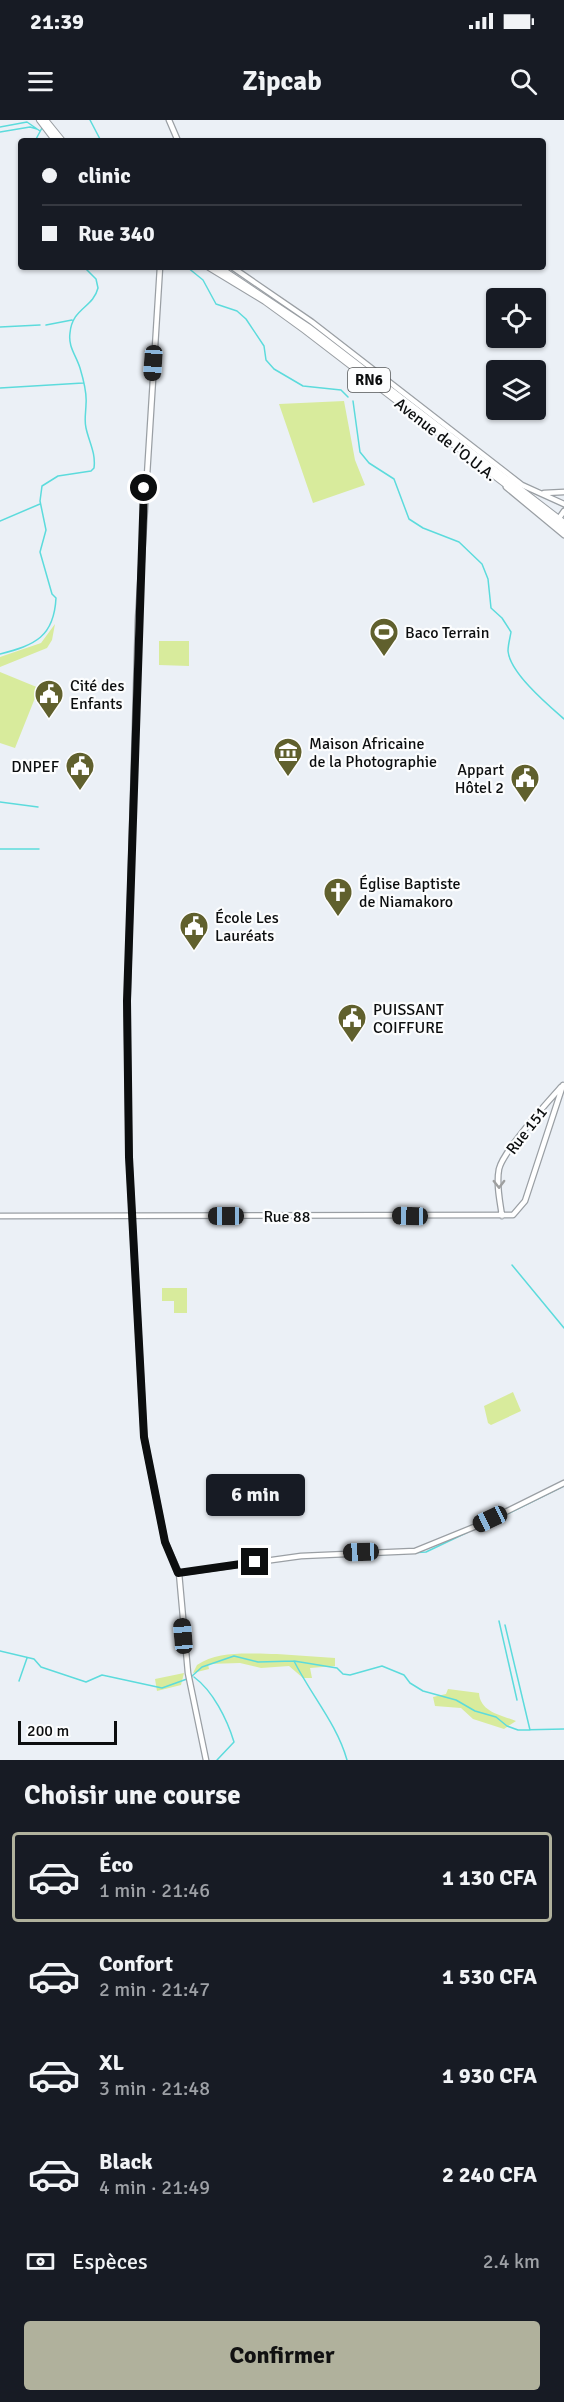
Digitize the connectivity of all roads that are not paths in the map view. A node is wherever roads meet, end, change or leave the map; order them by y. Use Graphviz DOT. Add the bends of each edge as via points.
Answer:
graph roads {
  1 [pos="40,120"];
  2 [pos="45,120"];
  3 [pos="169,120"];
  4 [pos="52,131"];
  5 [pos="55,138"];
  6 [pos="59,138"];
  7 [pos="177,138"];
  8 [pos="160,270"];
  9 [pos="214,270"];
  10 [pos="222,270"];
  11 [pos="237,270"];
  12 [pos="501,481"];
  13 [pos="564,492"];
  14 [pos="542,493"];
  15 [pos="564,504"];
  16 [pos="564,511"];
  17 [pos="559,522"];
  18 [pos="564,529"];
  19 [pos="564,535"];
  20 [pos="563,1084"];
  21 [pos="0,1216"];
  22 [pos="131,1216"];
  23 [pos="502,1216"];
  24 [pos="564,1483"];
  25 [pos="178,1573"];
  26 [pos="206,1760"];
  1 -- 4 [label="highway"];
  2 -- 4 [label="highway"];
  3 -- 7 [label="street"];
  4 -- 5 [label="highway"];
  4 -- 6 [label="highway"];
  8 -- 22 [label="street" via="143,511 132,811 127,1016"];
  9 -- 12 [label="highway, Avenue de l'O.U.A. / RN6" via="289,319"];
  10 -- 17 [label="highway, Avenue de l'O.U.A. / RN6" via="308,327"];
  11 -- 14 [label="street, Avenue de l'O.U.A." via="271,292 522,485"];
  12 -- 17 [label="highway, Avenue de l'O.U.A. / RN6"];
  12 -- 19 [label="street, Avenue de l'O.U.A."];
  13 -- 14 [label="street"];
  14 -- 15 [label="street, Avenue de l'O.U.A."];
  16 -- 17 [label="street"];
  17 -- 18 [label="highway, Avenue de l'O.U.A. / RN6"];
  20 -- 23 [label="street" via="525,1202 513,1215"];
  20 -- 23 [label="street, Rue 151, one-way" via="500,1167"];
  21 -- 22 [label="street, Rue 88"];
  22 -- 23 [label="street, Rue 88"];
  22 -- 25 [label="street" via="144,1437 165,1542"];
  24 -- 25 [label="street" via="415,1551 330,1553"];
  25 -- 26 [label="street" via="188,1673"];
}
